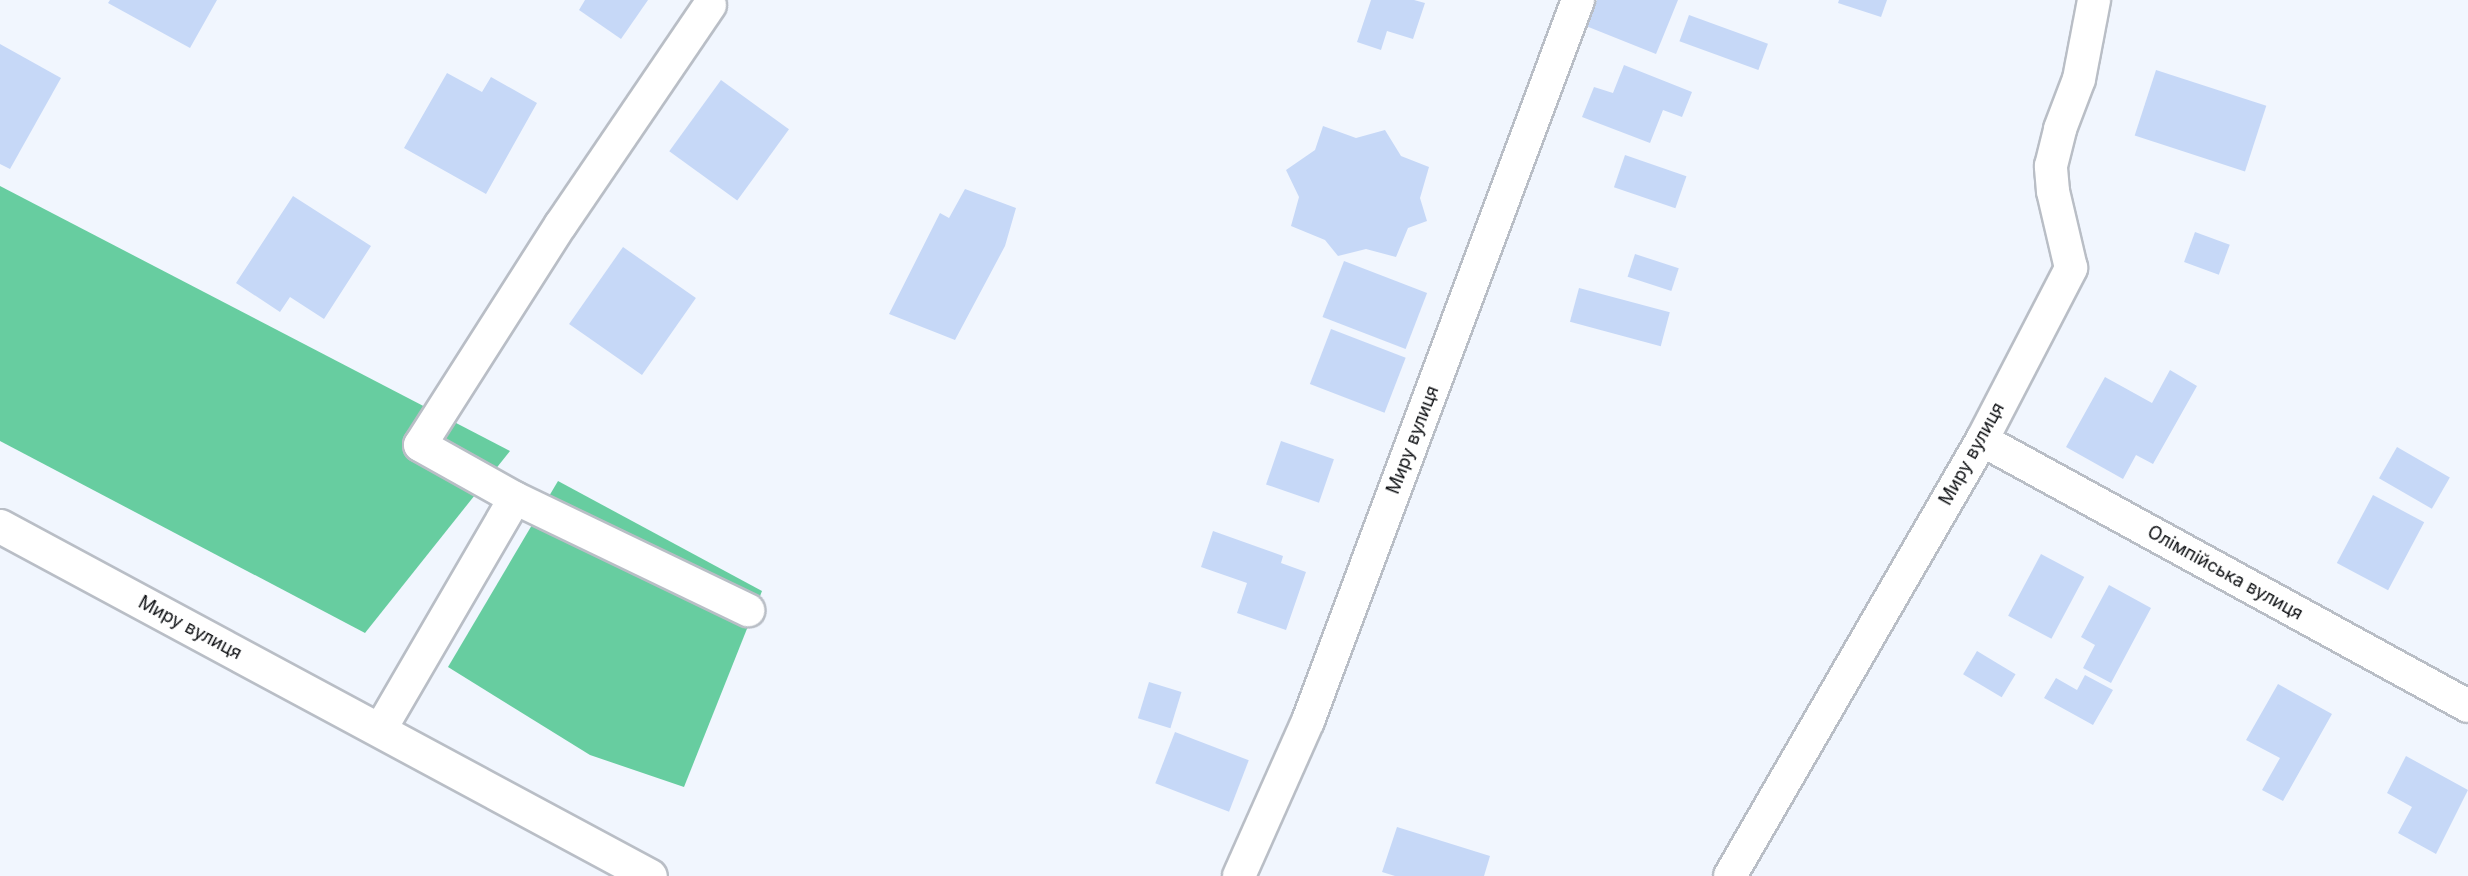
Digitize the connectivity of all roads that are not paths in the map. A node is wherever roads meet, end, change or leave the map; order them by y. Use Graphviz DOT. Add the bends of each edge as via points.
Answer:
graph roads {
  1 [pos="1578,0"];
  2 [pos="2094,0"];
  3 [pos="710,4"];
  4 [pos="1982,440"];
  5 [pos="515,498"];
  6 [pos="0,526"];
  7 [pos="748,609"];
  8 [pos="2468,706"];
  9 [pos="380,730"];
  10 [pos="650,876"];
  11 [pos="1239,876"];
  12 [pos="1730,876"];
  1 -- 11 [label="street, Миру вулиця" via="1308,721"];
  2 -- 4 [label="street, Миру вулиця" via="2079,79 2051,166 2071,268"];
  3 -- 5 [label="street" via="561,224 420,446"];
  4 -- 8 [label="street, Олімпійська вулиця"];
  4 -- 12 [label="street, Миру вулиця"];
  5 -- 7 [label="street"];
  5 -- 9 [label="street"];
  6 -- 9 [label="main road, Миру вулиця"];
  9 -- 10 [label="main road, Миру вулиця"];
}
